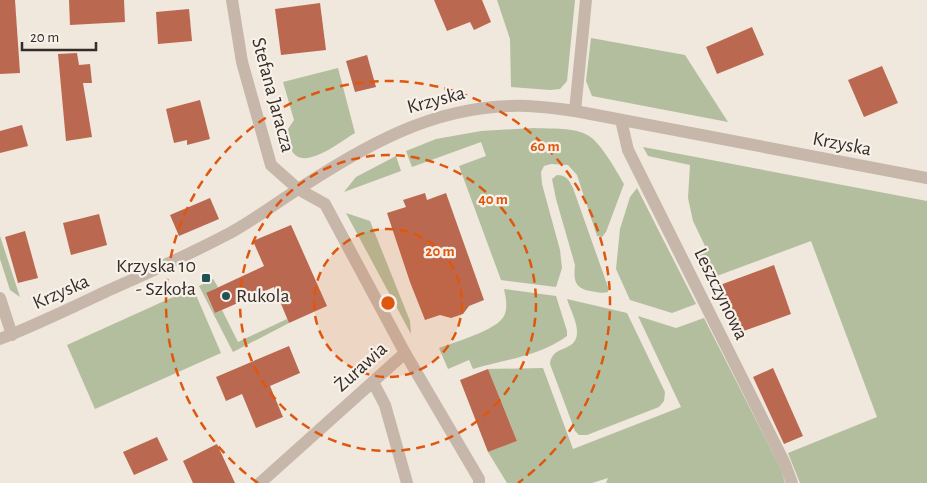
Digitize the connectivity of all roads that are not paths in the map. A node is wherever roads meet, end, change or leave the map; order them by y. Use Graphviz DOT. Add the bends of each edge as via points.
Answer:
graph roads {
  1 [pos="232,0"];
  2 [pos="586,0"];
  3 [pos="575,111"];
  4 [pos="621,120"];
  5 [pos="927,178"];
  6 [pos="298,190"];
  7 [pos="0,298"];
  8 [pos="6,337"];
  9 [pos="405,353"];
  10 [pos="373,382"];
  11 [pos="260,483"];
  12 [pos="407,483"];
  13 [pos="479,483"];
  14 [pos="792,483"];
  1 -- 6 [label="street, Stefana Jaracza" via="242,62 271,165"];
  2 -- 3 [label="street"];
  3 -- 4 [label="street, Krzyska"];
  3 -- 6 [label="street, Krzyska" via="512,105 443,115 370,145"];
  4 -- 5 [label="street, Krzyska"];
  4 -- 14 [label="street, Leszczynowa" via="628,150"];
  6 -- 8 [label="street, Krzyska" via="228,234"];
  6 -- 9 [label="street, Żurawia" via="325,204"];
  7 -- 8 [label="street"];
  9 -- 10 [label="street, Żurawia"];
  9 -- 13 [label="street"];
  10 -- 11 [label="street, Żurawia"];
  10 -- 12 [label="street" via="385,405"];
}
